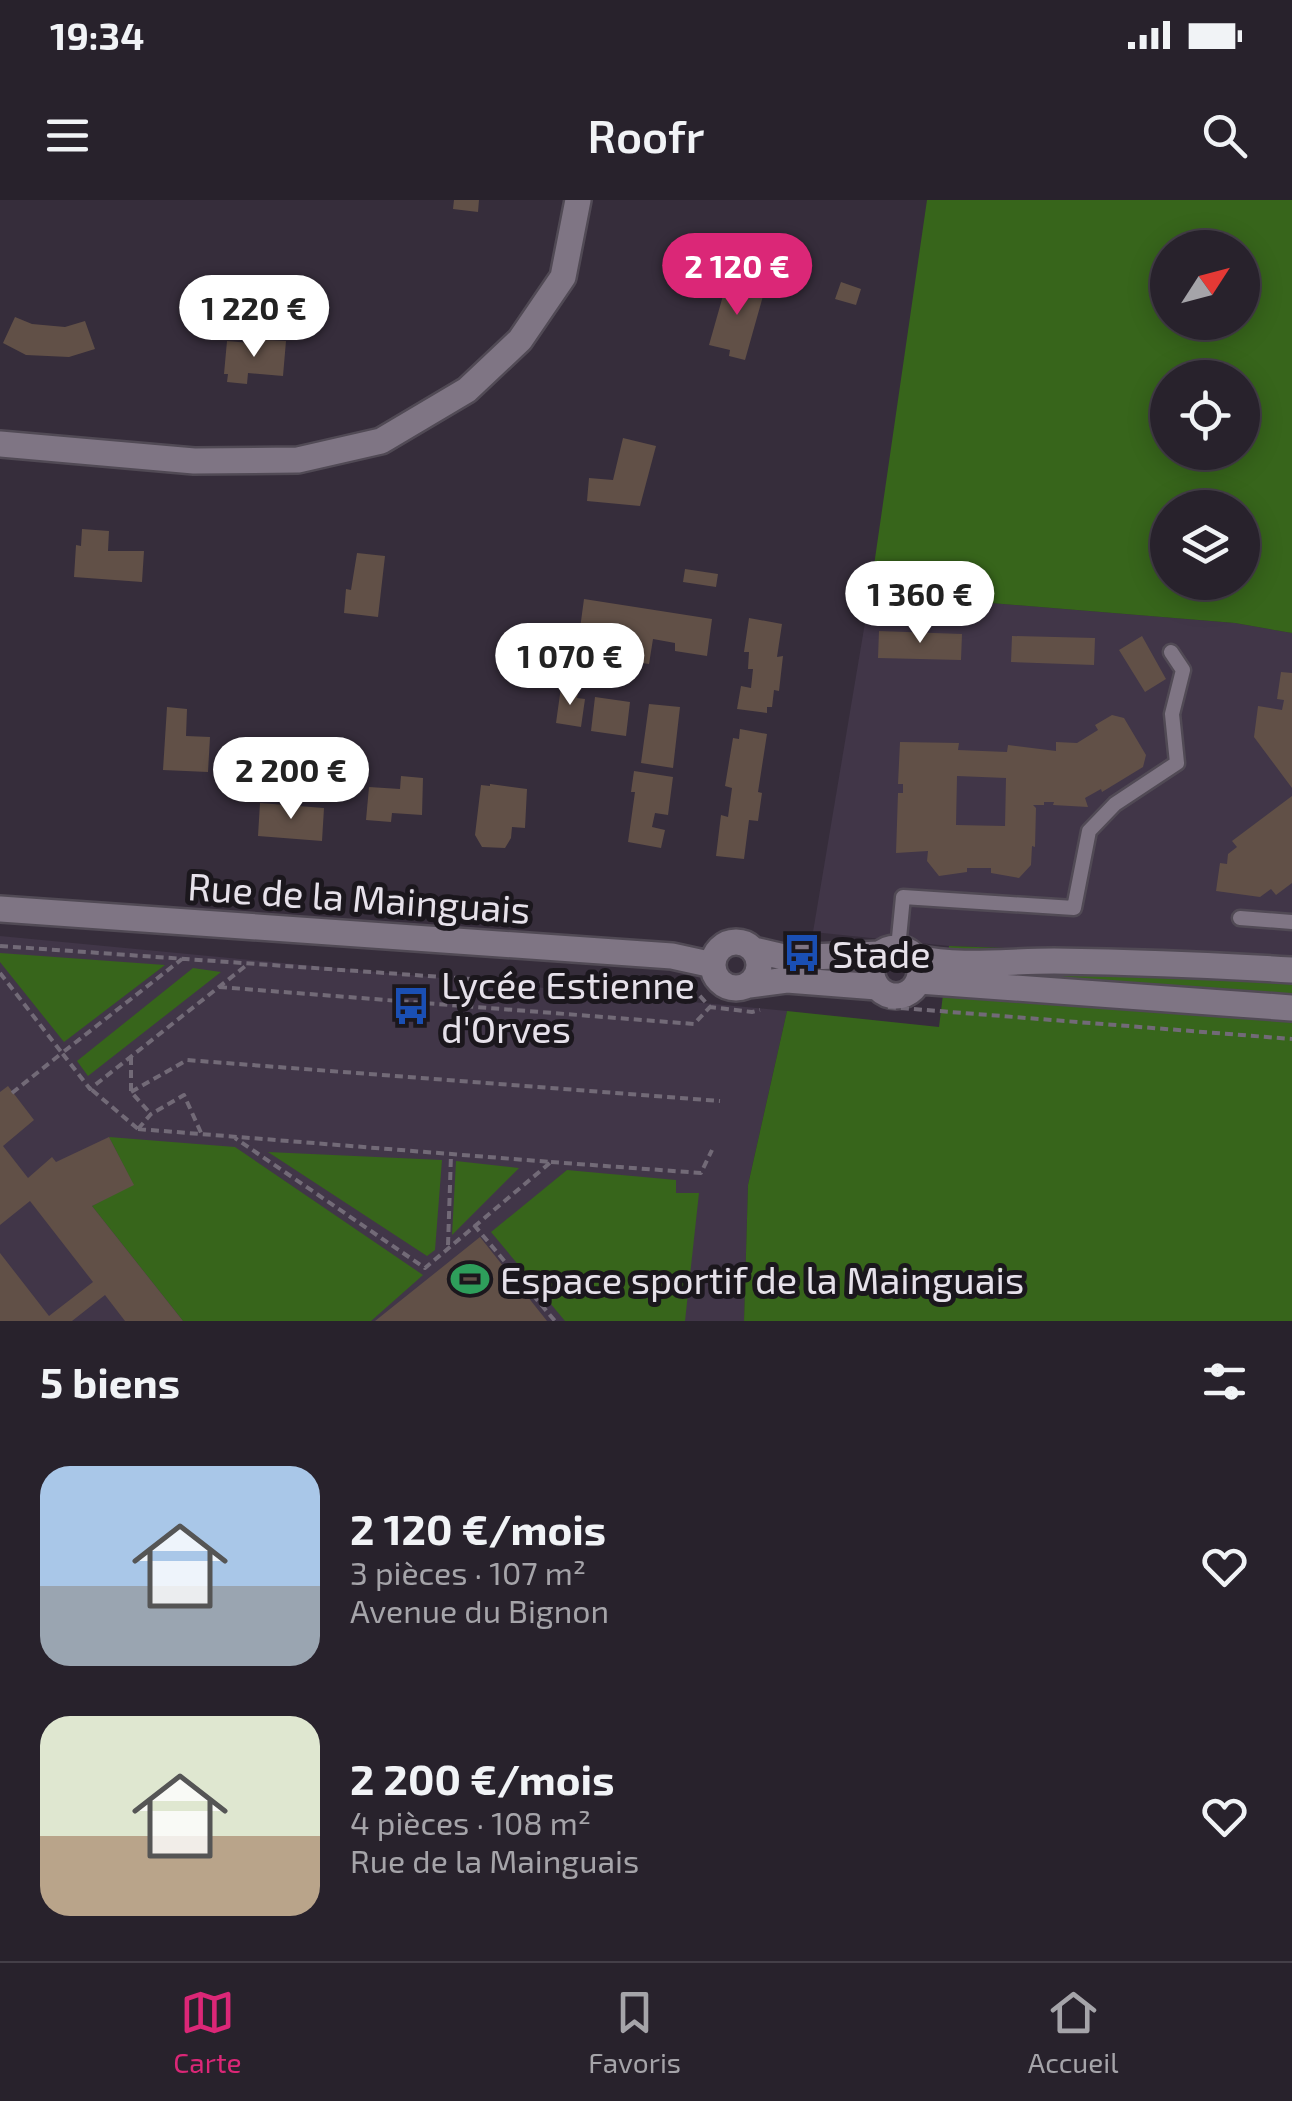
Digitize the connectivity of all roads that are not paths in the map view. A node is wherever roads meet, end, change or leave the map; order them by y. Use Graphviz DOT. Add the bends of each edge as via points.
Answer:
graph roads {
  1 [pos="578,200"];
  2 [pos="0,444"];
  3 [pos="1172,652"];
  4 [pos="0,909"];
  5 [pos="1240,918"];
  6 [pos="1292,922"];
  7 [pos="754,950"];
  8 [pos="903,960"];
  9 [pos="713,966"];
  10 [pos="1292,970"];
  11 [pos="750,985"];
  12 [pos="875,997"];
  13 [pos="1292,1008"];
  1 -- 2 [label="street" via="564,277 520,340 467,390 381,441 298,460 194,461"];
  3 -- 8 [label="lane" via="1183,670 1172,714 1177,763 1115,804 1089,832 1074,908 903,898"];
  4 -- 9 [label="street, Rue de la Mainguais" via="672,956"];
  5 -- 6 [label="lane"];
  7 -- 8 [label="street" via="788,958"];
  7 -- 9 [label="street" via="728,944"];
  7 -- 11 [label="street" via="758,972"];
  8 -- 10 [label="street"];
  8 -- 12 [label="street" via="872,970"];
  8 -- 12 [label="street" via="912,990"];
  8 -- 13 [label="street"];
  9 -- 11 [label="street" via="727,987"];
  11 -- 12 [label="street" via="788,980"];
}
